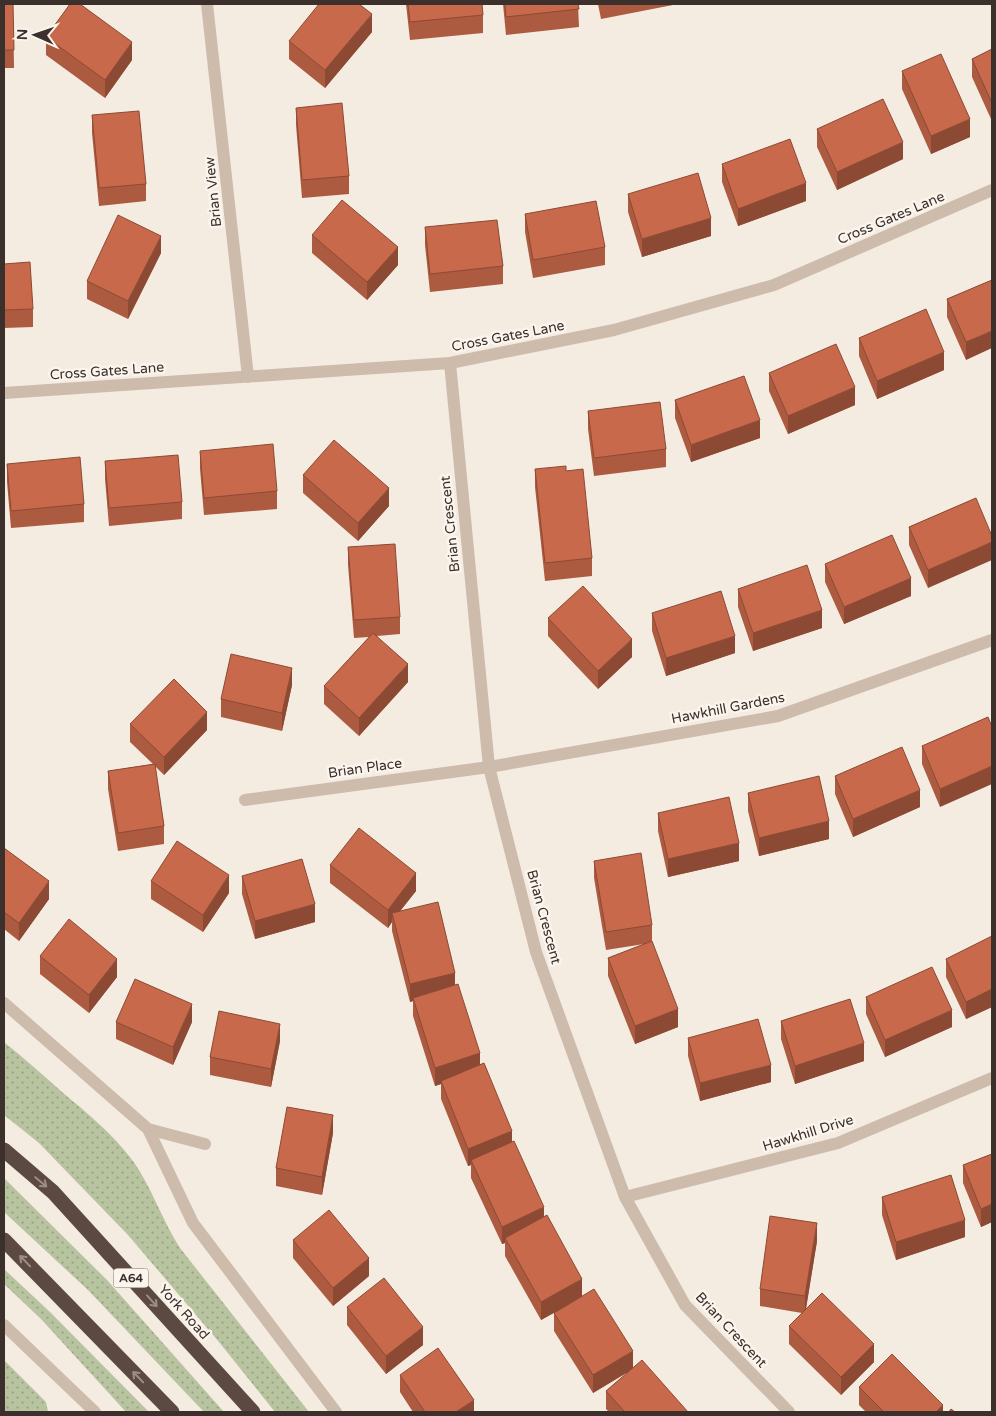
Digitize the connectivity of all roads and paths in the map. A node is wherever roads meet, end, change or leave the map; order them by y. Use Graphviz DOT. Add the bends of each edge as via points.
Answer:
graph roads {
  1 [pos="207,4"];
  2 [pos="992,190"];
  3 [pos="450,363"];
  4 [pos="248,377"];
  5 [pos="4,393"];
  6 [pos="992,640"];
  7 [pos="490,767"];
  8 [pos="245,800"];
  9 [pos="4,1003"];
  10 [pos="992,1078"];
  11 [pos="148,1129"];
  12 [pos="205,1144"];
  13 [pos="4,1150"];
  14 [pos="626,1197"];
  15 [pos="4,1240"];
  16 [pos="4,1325"];
  17 [pos="95,1412"];
  18 [pos="172,1412"];
  19 [pos="253,1412"];
  20 [pos="336,1412"];
  21 [pos="789,1412"];
  1 -- 4 [label="street, Brian View"];
  2 -- 3 [label="street, Cross Gates Lane" via="774,285 614,330"];
  3 -- 4 [label="street, Cross Gates Lane"];
  3 -- 7 [label="street, Brian Crescent"];
  4 -- 5 [label="street, Cross Gates Lane"];
  6 -- 7 [label="street, Hawkhill Gardens" via="778,716"];
  7 -- 8 [label="street, Brian Place"];
  7 -- 14 [label="street, Brian Crescent" via="536,952"];
  9 -- 11 [label="street"];
  10 -- 14 [label="street, Hawkhill Drive" via="838,1143"];
  11 -- 12 [label="street"];
  11 -- 20 [label="street" via="193,1223"];
  13 -- 19 [label="highway, York Road / A64, one-way" via="53,1192"];
  14 -- 21 [label="street, Brian Crescent" via="685,1305"];
  18 -- 15 [label="highway, one-way"];
  16 -- 17 [label="street"];
}
